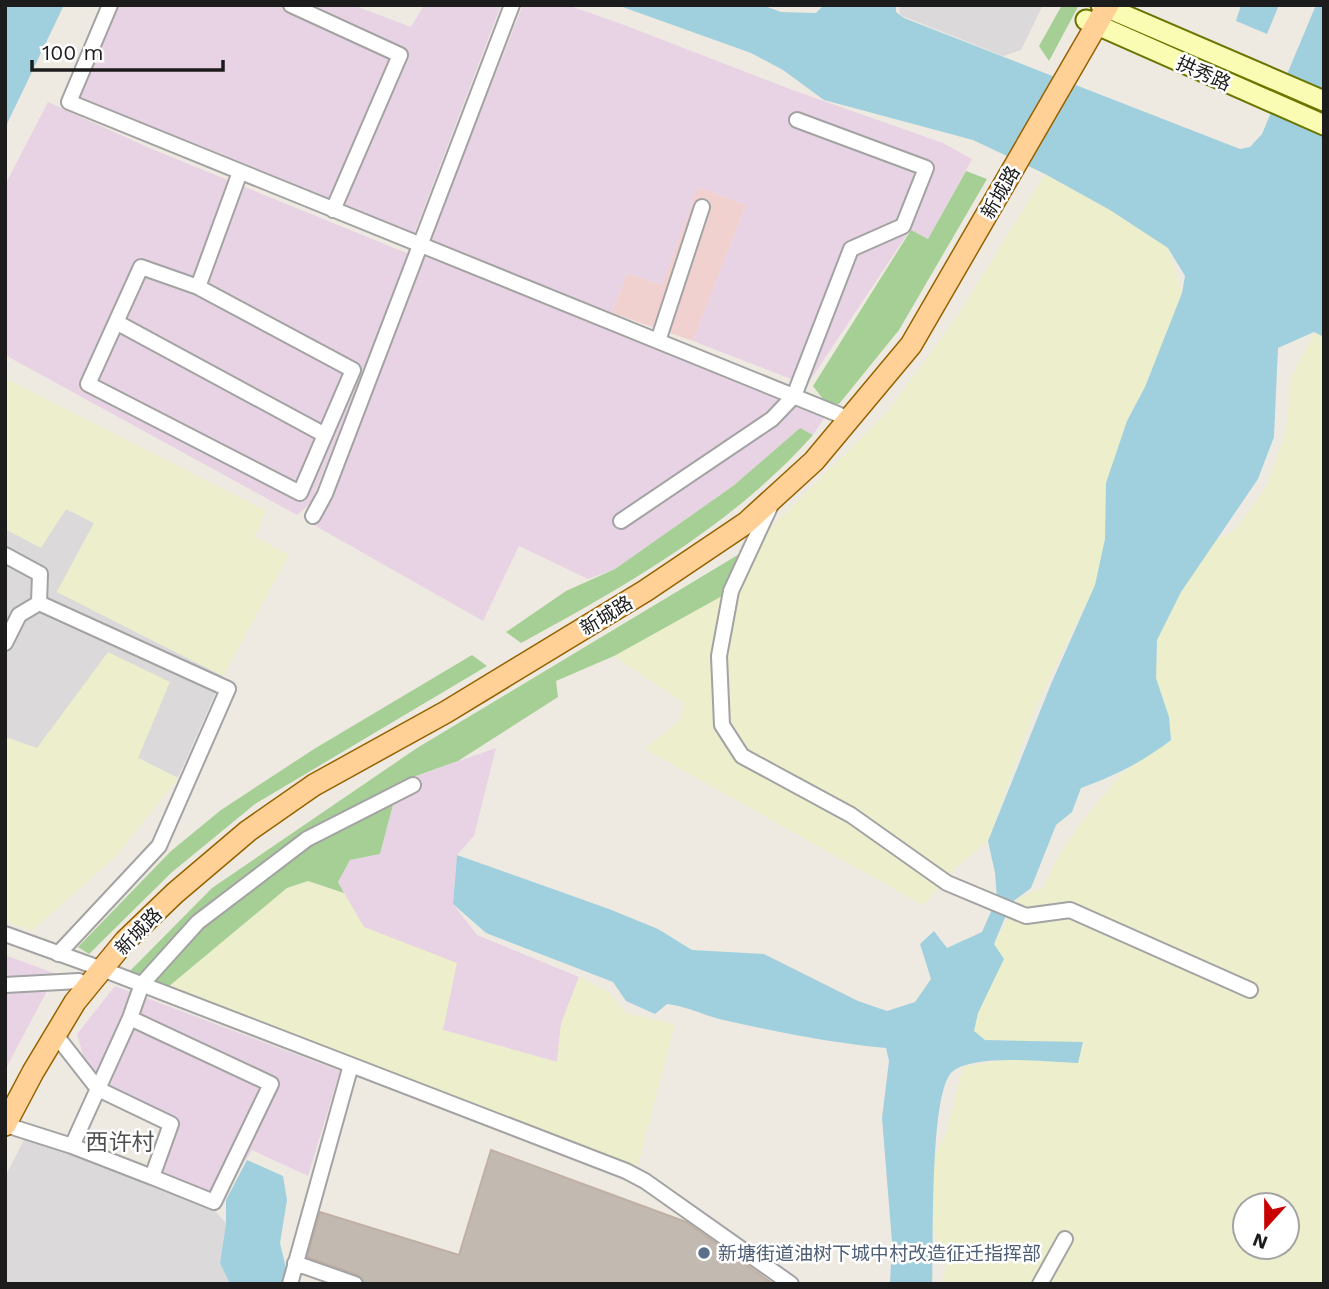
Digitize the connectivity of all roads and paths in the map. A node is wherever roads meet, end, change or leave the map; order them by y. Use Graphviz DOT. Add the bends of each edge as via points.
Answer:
graph roads {
  1 [pos="110,5"];
  2 [pos="291,5"];
  3 [pos="512,5"];
  4 [pos="1099,11"];
  5 [pos="1324,101"];
  6 [pos="797,120"];
  7 [pos="1324,125"];
  8 [pos="1010,165"];
  9 [pos="240,172"];
  10 [pos="702,207"];
  11 [pos="333,210"];
  12 [pos="419,245"];
  13 [pos="198,287"];
  14 [pos="116,322"];
  15 [pos="658,341"];
  16 [pos="793,396"];
  17 [pos="840,415"];
  18 [pos="325,435"];
  19 [pos="775,496"];
  20 [pos="313,516"];
  21 [pos="621,522"];
  22 [pos="5,555"];
  23 [pos="39,603"];
  24 [pos="5,643"];
  25 [pos="414,785"];
  26 [pos="5,934"];
  27 [pos="58,954"];
  28 [pos="91,972"];
  29 [pos="142,984"];
  30 [pos="5,985"];
  31 [pos="1250,990"];
  32 [pos="130,1018"];
  33 [pos="55,1034"];
  34 [pos="351,1065"];
  35 [pos="98,1088"];
  36 [pos="5,1104"];
  37 [pos="5,1125"];
  38 [pos="72,1146"];
  39 [pos="152,1177"];
  40 [pos="1065,1239"];
  41 [pos="295,1263"];
  42 [pos="290,1284"];
  43 [pos="355,1284"];
  44 [pos="791,1284"];
  45 [pos="1040,1284"];
  1 -- 9 [label="street" via="69,102"];
  2 -- 11 [label="street" via="400,55"];
  3 -- 12 [label="street"];
  4 -- 5 [label="main road, 拱秀路"];
  4 -- 7 [label="main road, 拱秀路" via="1254,95"];
  4 -- 8 [label="main road, 新城路"];
  6 -- 16 [label="street" via="926,168 903,226 851,249"];
  8 -- 17 [label="main road, 新城路" via="903,339"];
  8 -- 19 [label="main road, 新城路" via="911,345 814,461"];
  9 -- 11 [label="street"];
  9 -- 13 [label="street"];
  10 -- 15 [label="street"];
  11 -- 12 [label="street"];
  12 -- 15 [label="street"];
  12 -- 20 [label="street" via="326,494"];
  13 -- 14 [label="street" via="141,267"];
  13 -- 18 [label="street" via="353,370"];
  14 -- 18 [label="street"];
  14 -- 18 [label="street" via="88,384 300,493"];
  15 -- 16 [label="street"];
  16 -- 17 [label="street"];
  16 -- 21 [label="street" via="772,419"];
  17 -- 28 [label="main road, 新城路" via="806,454 739,515 640,583 441,703 308,776 242,823 118,934"];
  19 -- 28 [label="main road, 新城路" via="746,523 645,591 446,712 314,785 248,831"];
  19 -- 31 [label="street" via="731,590 719,656 722,725 742,756 851,815 947,883 1026,916 1070,910"];
  22 -- 23 [label="street" via="40,574"];
  23 -- 24 [label="street" via="19,615"];
  23 -- 27 [label="street" via="228,689 159,846"];
  25 -- 29 [label="street" via="307,839 198,922"];
  26 -- 27 [label="street"];
  27 -- 28 [label="street"];
  28 -- 29 [label="street"];
  28 -- 30 [label="street"];
  28 -- 33 [label="main road, 新城路"];
  28 -- 36 [label="main road, 新城路" via="59,1008"];
  29 -- 32 [label="street"];
  29 -- 34 [label="street"];
  32 -- 35 [label="street"];
  32 -- 39 [label="street" via="271,1084 214,1202"];
  33 -- 35 [label="street"];
  33 -- 37 [label="main road, 新城路"];
  34 -- 41 [label="street"];
  34 -- 44 [label="street" via="626,1171"];
  35 -- 38 [label="street"];
  35 -- 39 [label="street" via="171,1124"];
  37 -- 38 [label="street"];
  38 -- 39 [label="street"];
  40 -- 45 [label="street"];
  41 -- 42 [label="street"];
  41 -- 43 [label="street"];
}
